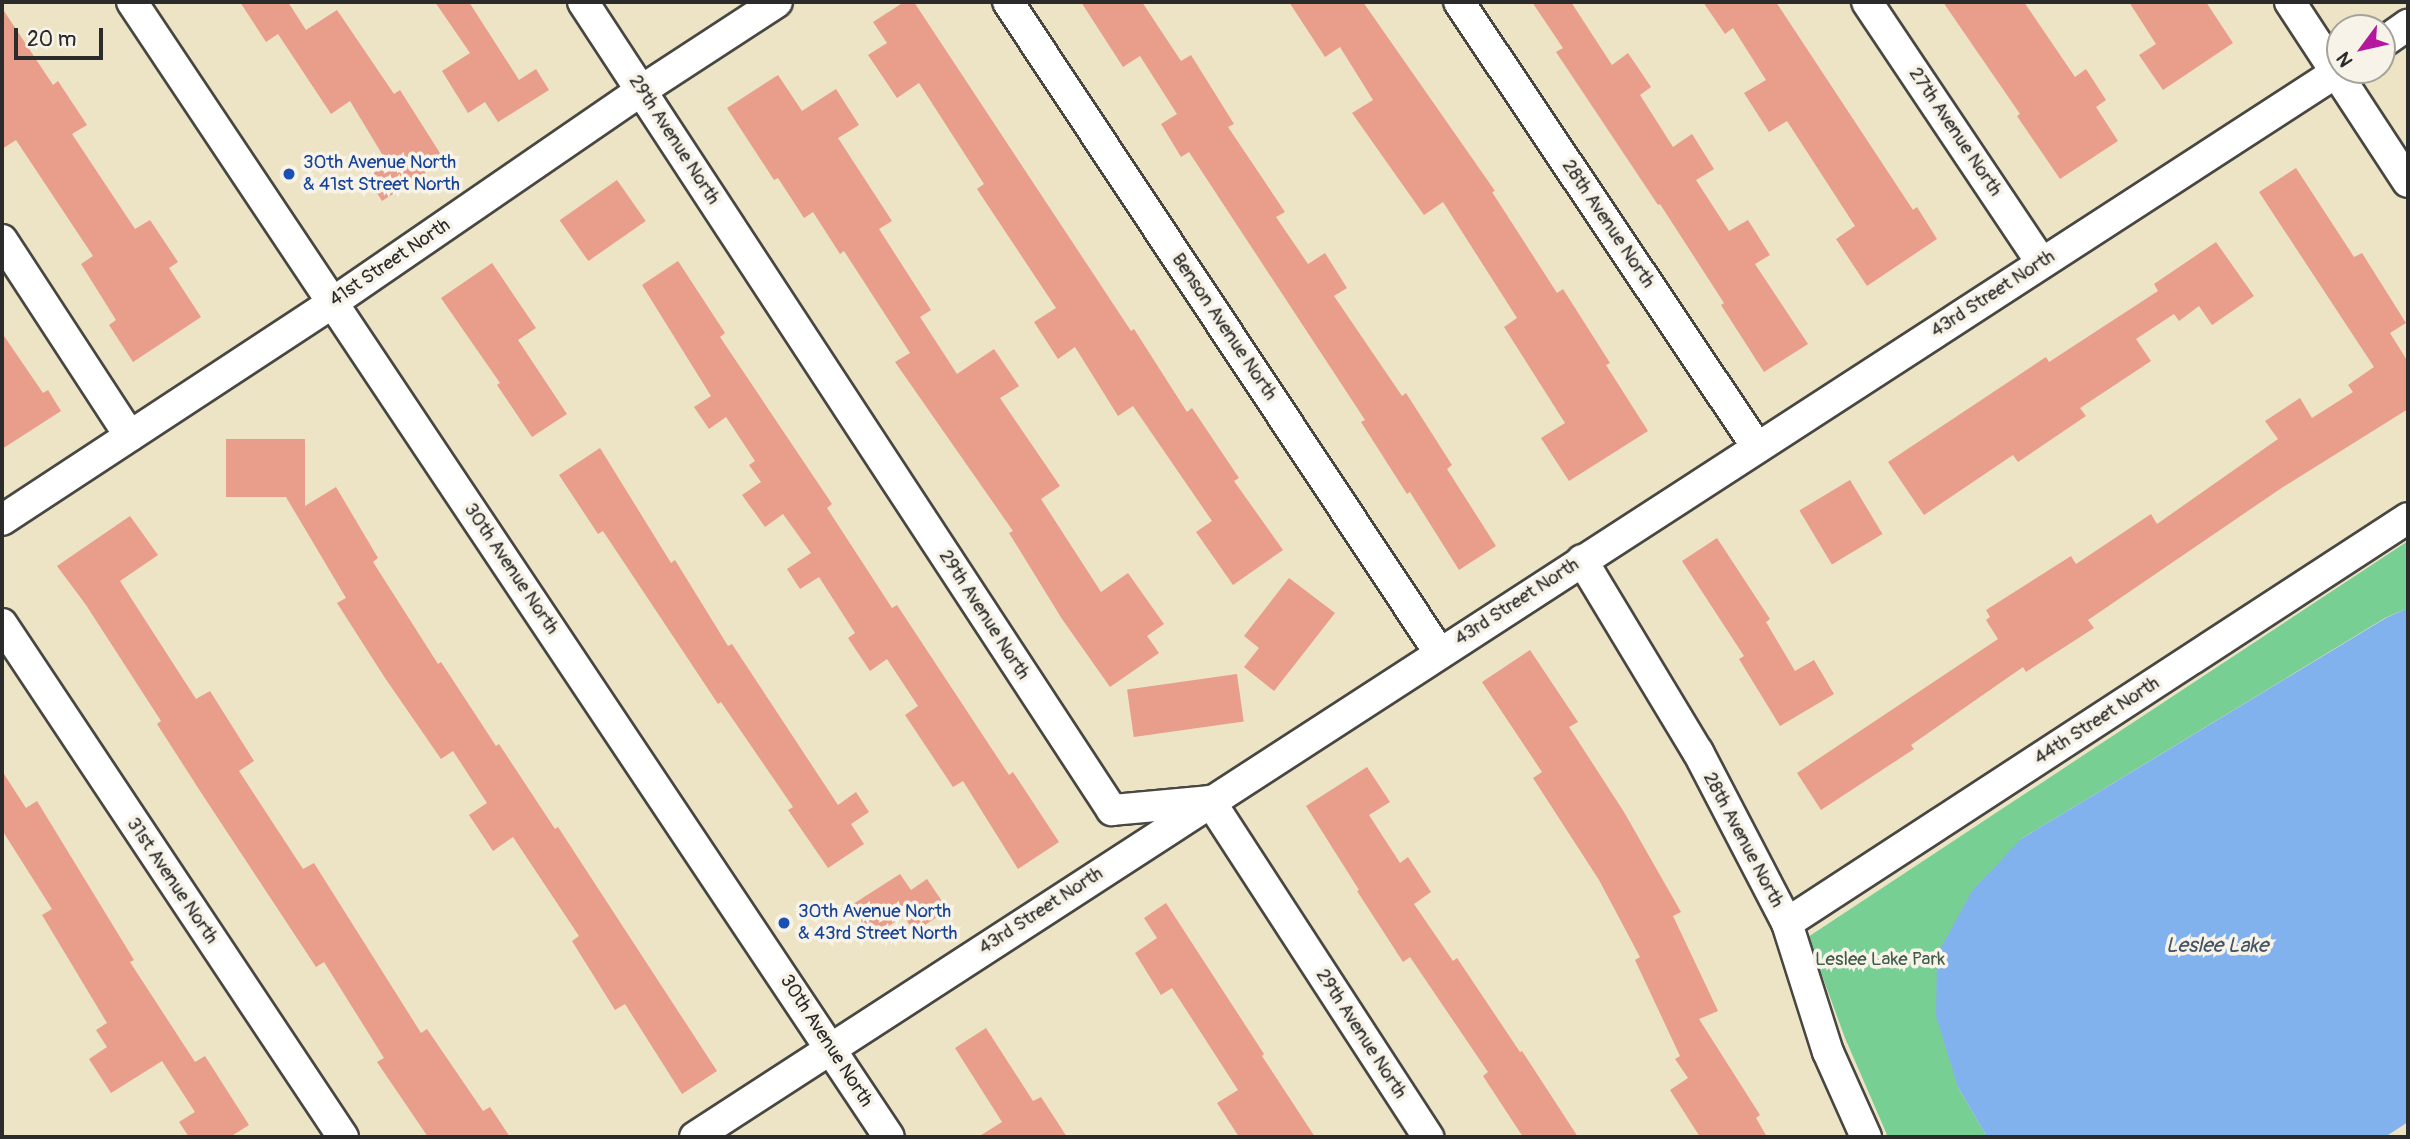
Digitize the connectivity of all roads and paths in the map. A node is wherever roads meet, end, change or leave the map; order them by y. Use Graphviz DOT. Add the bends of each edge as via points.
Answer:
graph roads {
  1 [pos="132,2"];
  2 [pos="583,2"];
  3 [pos="777,2"];
  4 [pos="1008,2"];
  5 [pos="1459,2"];
  6 [pos="1867,2"];
  7 [pos="2290,2"];
  8 [pos="2326,54"];
  9 [pos="2326,79"];
  10 [pos="2346,84"];
  11 [pos="642,90"];
  12 [pos="2408,182"];
  13 [pos="2,240"];
  14 [pos="2042,263"];
  15 [pos="332,303"];
  16 [pos="130,436"];
  17 [pos="1756,447"];
  18 [pos="2408,518"];
  19 [pos="2,520"];
  20 [pos="1582,560"];
  21 [pos="2,624"];
  22 [pos="1439,652"];
  23 [pos="1210,801"];
  24 [pos="1787,923"];
  25 [pos="832,1048"];
  26 [pos="343,1137"];
  27 [pos="695,1137"];
  28 [pos="890,1137"];
  29 [pos="1428,1137"];
  30 [pos="1867,1137"];
  1 -- 15 [label="street, 30th Avenue North"];
  2 -- 11 [label="street, 29th Avenue North"];
  3 -- 11 [label="street, 41st Street North"];
  4 -- 22 [label="street, Benson Avenue North"];
  5 -- 17 [label="street, 28th Avenue North"];
  6 -- 14 [label="street, 27th Avenue North"];
  7 -- 8 [label="street"];
  9 -- 14 [label="street, 43rd Street North"];
  10 -- 12 [label="street"];
  11 -- 15 [label="street, 41st Street North"];
  11 -- 23 [label="street, 29th Avenue North" via="1112,810"];
  13 -- 16 [label="street"];
  14 -- 17 [label="street, 43rd Street North"];
  15 -- 16 [label="street, 41st Street North"];
  15 -- 25 [label="street, 30th Avenue North"];
  16 -- 19 [label="street, 41st Street North"];
  17 -- 20 [label="street, 43rd Street North"];
  18 -- 24 [label="street, 44th Street North"];
  20 -- 22 [label="street, 43rd Street North"];
  20 -- 24 [label="street, 28th Avenue North" via="1698,752"];
  21 -- 26 [label="street, 31st Avenue North"];
  22 -- 23 [label="street, 43rd Street North"];
  23 -- 25 [label="street, 43rd Street North"];
  23 -- 29 [label="street, 29th Avenue North"];
  24 -- 30 [label="street, 28th Avenue North" via="1828,1052"];
  25 -- 27 [label="street, 43rd Street North"];
  25 -- 28 [label="street, 30th Avenue North"];
}
